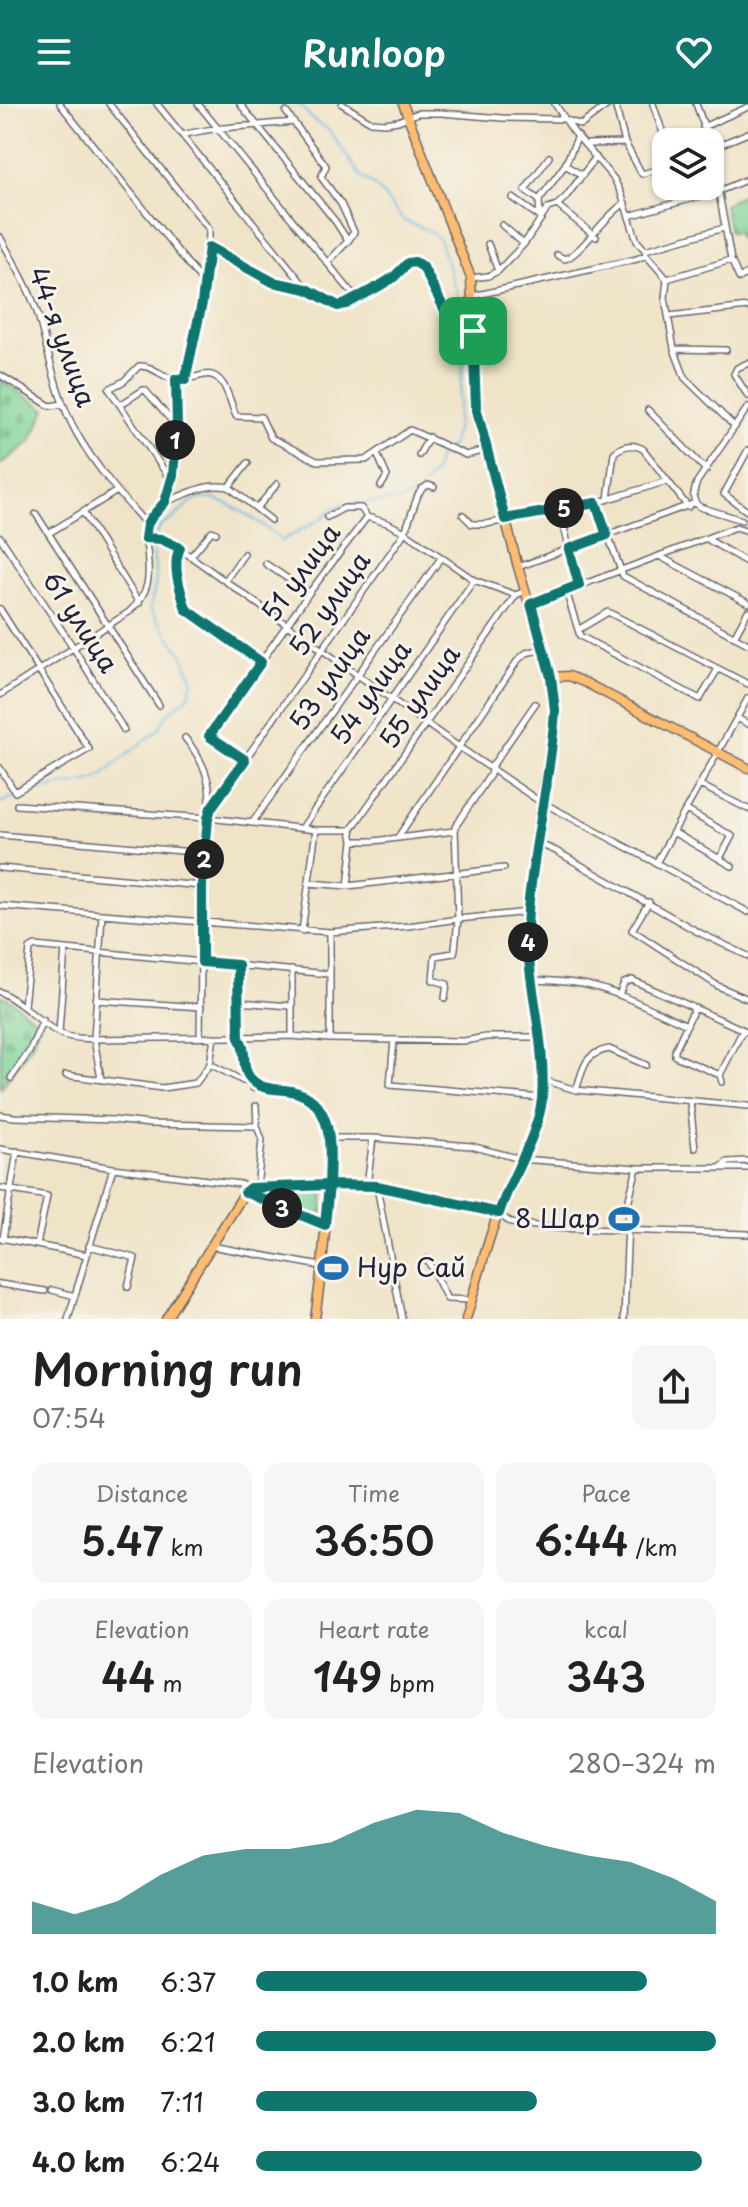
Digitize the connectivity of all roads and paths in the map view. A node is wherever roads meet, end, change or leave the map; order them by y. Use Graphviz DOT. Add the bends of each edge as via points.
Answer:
graph roads {
  1 [pos="60,104"];
  2 [pos="109,104"];
  3 [pos="157,104"];
  4 [pos="198,104"];
  5 [pos="240,104"];
  6 [pos="342,104"];
  7 [pos="403,104"];
  8 [pos="556,104"];
  9 [pos="609,104"];
  10 [pos="615,104"];
  11 [pos="653,104"];
  12 [pos="696,104"];
  13 [pos="748,105"];
  14 [pos="286,112"];
  15 [pos="408,117"];
  16 [pos="564,119"];
  17 [pos="294,122"];
  18 [pos="256,124"];
  19 [pos="703,127"];
  20 [pos="661,128"];
  21 [pos="219,129"];
  22 [pos="748,133"];
  23 [pos="182,135"];
  24 [pos="578,136"];
  25 [pos="724,141"];
  26 [pos="625,143"];
  27 [pos="586,144"];
  28 [pos="549,157"];
  29 [pos="596,157"];
  30 [pos="565,165"];
  31 [pos="652,171"];
  32 [pos="582,175"];
  33 [pos="748,179"];
  34 [pos="724,189"];
  35 [pos="513,198"];
  36 [pos="539,200"];
  37 [pos="687,200"];
  38 [pos="720,200"];
  39 [pos="625,203"];
  40 [pos="557,205"];
  41 [pos="629,216"];
  42 [pos="540,217"];
  43 [pos="502,225"];
  44 [pos="724,228"];
  45 [pos="594,235"];
  46 [pos="0,237"];
  47 [pos="348,241"];
  48 [pos="488,244"];
  49 [pos="524,244"];
  50 [pos="209,247"];
  51 [pos="645,253"];
  52 [pos="557,255"];
  53 [pos="731,260"];
  54 [pos="327,263"];
  55 [pos="498,271"];
  56 [pos="748,273"];
  57 [pos="471,278"];
  58 [pos="667,279"];
  59 [pos="204,284"];
  60 [pos="307,289"];
  61 [pos="472,296"];
  62 [pos="356,298"];
  63 [pos="748,307"];
  64 [pos="669,316"];
  65 [pos="473,331"];
  66 [pos="674,349"];
  67 [pos="726,350"];
  68 [pos="748,363"];
  69 [pos="0,375"];
  70 [pos="176,379"];
  71 [pos="185,380"];
  72 [pos="748,396"];
  73 [pos="63,404"];
  74 [pos="120,405"];
  75 [pos="748,407"];
  76 [pos="648,410"];
  77 [pos="177,427"];
  78 [pos="735,427"];
  79 [pos="429,437"];
  80 [pos="487,450"];
  81 [pos="748,450"];
  82 [pos="377,454"];
  83 [pos="419,455"];
  84 [pos="248,463"];
  85 [pos="706,470"];
  86 [pos="667,481"];
  87 [pos="172,482"];
  88 [pos="277,484"];
  89 [pos="381,486"];
  90 [pos="229,487"];
  91 [pos="434,487"];
  92 [pos="117,491"];
  93 [pos="608,499"];
  94 [pos="165,502"];
  95 [pos="596,503"];
  96 [pos="695,503"];
  97 [pos="688,507"];
  98 [pos="257,508"];
  99 [pos="559,509"];
  100 [pos="747,511"];
  101 [pos="83,512"];
  102 [pos="36,514"];
  103 [pos="463,515"];
  104 [pos="327,517"];
  105 [pos="367,517"];
  106 [pos="505,519"];
  107 [pos="271,520"];
  108 [pos="742,520"];
  109 [pos="147,525"];
  110 [pos="736,527"];
  111 [pos="748,531"];
  112 [pos="405,532"];
  113 [pos="49,533"];
  114 [pos="216,533"];
  115 [pos="607,535"];
  116 [pos="0,537"];
  117 [pos="149,538"];
  118 [pos="706,539"];
  119 [pos="180,548"];
  120 [pos="569,549"];
  121 [pos="244,554"];
  122 [pos="191,556"];
  123 [pos="658,556"];
  124 [pos="441,558"];
  125 [pos="748,563"];
  126 [pos="266,564"];
  127 [pos="518,567"];
  128 [pos="621,570"];
  129 [pos="474,580"];
  130 [pos="225,581"];
  131 [pos="579,585"];
  132 [pos="566,591"];
  133 [pos="309,593"];
  134 [pos="520,593"];
  135 [pos="139,603"];
  136 [pos="748,603"];
  137 [pos="531,604"];
  138 [pos="0,609"];
  139 [pos="748,611"];
  140 [pos="108,624"];
  141 [pos="287,624"];
  142 [pos="578,630"];
  143 [pos="734,637"];
  144 [pos="748,644"];
  145 [pos="73,647"];
  146 [pos="544,649"];
  147 [pos="322,650"];
  148 [pos="261,662"];
  149 [pos="718,669"];
  150 [pos="39,670"];
  151 [pos="357,675"];
  152 [pos="551,677"];
  153 [pos="748,684"];
  154 [pos="1,693"];
  155 [pos="748,698"];
  156 [pos="391,699"];
  157 [pos="535,704"];
  158 [pos="159,705"];
  159 [pos="737,718"];
  160 [pos="427,724"];
  161 [pos="748,724"];
  162 [pos="124,730"];
  163 [pos="185,738"];
  164 [pos="459,747"];
  165 [pos="718,751"];
  166 [pos="245,760"];
  167 [pos="748,768"];
  168 [pos="491,770"];
  169 [pos="1,772"];
  170 [pos="700,785"];
  171 [pos="543,802"];
  172 [pos="17,805"];
  173 [pos="748,809"];
  174 [pos="686,810"];
  175 [pos="208,818"];
  176 [pos="252,823"];
  177 [pos="302,828"];
  178 [pos="316,830"];
  179 [pos="351,830"];
  180 [pos="454,831"];
  181 [pos="673,832"];
  182 [pos="0,835"];
  183 [pos="398,837"];
  184 [pos="353,841"];
  185 [pos="537,843"];
  186 [pos="204,853"];
  187 [pos="720,858"];
  188 [pos="656,863"];
  189 [pos="732,866"];
  190 [pos="0,868"];
  191 [pos="504,868"];
  192 [pos="456,873"];
  193 [pos="309,883"];
  194 [pos="202,886"];
  195 [pos="348,886"];
  196 [pos="649,902"];
  197 [pos="0,906"];
  198 [pos="528,912"];
  199 [pos="748,912"];
  200 [pos="102,914"];
  201 [pos="458,919"];
  202 [pos="202,922"];
  203 [pos="302,931"];
  204 [pos="330,932"];
  205 [pos="65,949"];
  206 [pos="100,952"];
  207 [pos="748,956"];
  208 [pos="202,962"];
  209 [pos="238,965"];
  210 [pos="292,970"];
  211 [pos="329,974"];
  212 [pos="531,980"];
  213 [pos="0,992"];
  214 [pos="619,995"];
  215 [pos="445,998"];
  216 [pos="748,999"];
  217 [pos="96,1000"];
  218 [pos="239,1002"];
  219 [pos="24,1006"];
  220 [pos="291,1006"];
  221 [pos="201,1007"];
  222 [pos="694,1009"];
  223 [pos="43,1020"];
  224 [pos="687,1025"];
  225 [pos="746,1031"];
  226 [pos="59,1033"];
  227 [pos="292,1036"];
  228 [pos="200,1037"];
  229 [pos="214,1037"];
  230 [pos="540,1037"];
  231 [pos="239,1038"];
  232 [pos="94,1039"];
  233 [pos="330,1039"];
  234 [pos="394,1040"];
  235 [pos="210,1064"];
  236 [pos="646,1065"];
  237 [pos="66,1075"];
  238 [pos="11,1078"];
  239 [pos="101,1079"];
  240 [pos="252,1080"];
  241 [pos="542,1080"];
  242 [pos="253,1088"];
  243 [pos="576,1090"];
  244 [pos="542,1098"];
  245 [pos="690,1102"];
  246 [pos="256,1106"];
  247 [pos="748,1106"];
  248 [pos="0,1115"];
  249 [pos="257,1126"];
  250 [pos="330,1138"];
  251 [pos="373,1138"];
  252 [pos="695,1148"];
  253 [pos="0,1149"];
  254 [pos="17,1151"];
  255 [pos="521,1159"];
  256 [pos="748,1161"];
  257 [pos="113,1168"];
  258 [pos="637,1168"];
  259 [pos="720,1168"];
  260 [pos="748,1168"];
  261 [pos="329,1185"];
  262 [pos="367,1185"];
  263 [pos="377,1186"];
  264 [pos="0,1188"];
  265 [pos="11,1190"];
  266 [pos="250,1190"];
  267 [pos="499,1213"];
  268 [pos="325,1225"];
  269 [pos="626,1230"];
  270 [pos="748,1234"];
  271 [pos="2,1238"];
  272 [pos="37,1245"];
  273 [pos="89,1246"];
  274 [pos="211,1246"];
  275 [pos="87,1255"];
  276 [pos="427,1259"];
  277 [pos="322,1266"];
  278 [pos="0,1284"];
  279 [pos="128,1287"];
  280 [pos="75,1296"];
  281 [pos="472,1300"];
  282 [pos="68,1319"];
  283 [pos="166,1319"];
  284 [pos="315,1319"];
  285 [pos="402,1319"];
  286 [pos="466,1319"];
  287 [pos="624,1319"];
  1 -- 59 [label="street"];
  2 -- 50 [label="street" via="209,229"];
  3 -- 23 [label="street"];
  4 -- 21 [label="street"];
  5 -- 18 [label="street"];
  6 -- 15 [label="street" via="371,122"];
  7 -- 15 [label="main road"];
  8 -- 16 [label="street"];
  9 -- 16 [label="street" via="581,125"];
  10 -- 26 [label="street"];
  11 -- 20 [label="street"];
  12 -- 19 [label="street"];
  13 -- 19 [label="street"];
  14 -- 17 [label="street"];
  15 -- 16 [label="street" via="441,113"];
  15 -- 57 [label="main road"];
  16 -- 24 [label="street"];
  17 -- 18 [label="street"];
  17 -- 47 [label="street" via="326,166 321,177 354,232"];
  18 -- 21 [label="street"];
  18 -- 47 [label="street"];
  21 -- 23 [label="street"];
  21 -- 54 [label="street"];
  22 -- 25 [label="street"];
  23 -- 60 [label="street"];
  24 -- 27 [label="street"];
  24 -- 30 [label="street"];
  26 -- 27 [label="street"];
  26 -- 31 [label="street" via="642,174"];
  27 -- 29 [label="street"];
  28 -- 36 [label="street" via="525,190"];
  29 -- 32 [label="street"];
  29 -- 39 [label="street"];
  30 -- 32 [label="street"];
  30 -- 36 [label="street"];
  32 -- 40 [label="street"];
  33 -- 34 [label="street"];
  35 -- 42 [label="street"];
  36 -- 42 [label="street"];
  37 -- 41 [label="street"];
  38 -- 44 [label="street"];
  39 -- 41 [label="street"];
  39 -- 45 [label="street"];
  40 -- 42 [label="street"];
  40 -- 45 [label="street"];
  41 -- 51 [label="street"];
  42 -- 49 [label="street"];
  43 -- 49 [label="street"];
  44 -- 51 [label="street"];
  44 -- 53 [label="street"];
  45 -- 52 [label="street" via="574,256"];
  46 -- 73 [label="street, 44-я улица" via="26,282"];
  47 -- 54 [label="street"];
  48 -- 55 [label="street"];
  49 -- 55 [label="street"];
  50 -- 59 [label="street"];
  50 -- 60 [label="street" via="273,282"];
  51 -- 58 [label="street"];
  51 -- 61 [label="street"];
  53 -- 56 [label="street" via="739,278"];
  53 -- 58 [label="street"];
  54 -- 62 [label="street"];
  55 -- 57 [label="street"];
  57 -- 61 [label="main road"];
  58 -- 64 [label="street"];
  59 -- 71 [label="street"];
  60 -- 62 [label="street" via="338,306"];
  61 -- 65 [label="main road"];
  62 -- 65 [label="street" via="415,262 423,267 456,332"];
  63 -- 64 [label="street"];
  64 -- 66 [label="street"];
  65 -- 80 [label="main road" via="476,407"];
  66 -- 67 [label="street"];
  66 -- 78 [label="street" via="685,378"];
  68 -- 72 [label="street" via="734,374"];
  69 -- 73 [label="street" via="50,406"];
  70 -- 71 [label="street"];
  70 -- 74 [label="street" via="139,366 109,389"];
  70 -- 77 [label="street"];
  71 -- 82 [label="street" via="212,374 230,397 236,416 261,417 271,438 317,461 359,462"];
  73 -- 92 [label="street, 44-я улица" via="76,433"];
  74 -- 77 [label="street" via="145,390"];
  74 -- 87 [label="street"];
  75 -- 78 [label="street"];
  76 -- 85 [label="street"];
  77 -- 87 [label="street"];
  78 -- 85 [label="street"];
  79 -- 80 [label="street" via="466,455"];
  79 -- 82 [label="street" via="410,430"];
  79 -- 83 [label="street"];
  80 -- 106 [label="main road"];
  81 -- 100 [label="street" via="724,494"];
  82 -- 89 [label="street" via="387,476"];
  84 -- 90 [label="street"];
  85 -- 96 [label="street" via="697,482"];
  86 -- 93 [label="street"];
  86 -- 93 [label="street" via="643,449 621,447 614,453"];
  86 -- 97 [label="street"];
  87 -- 94 [label="street"];
  88 -- 98 [label="street"];
  90 -- 94 [label="street" via="205,486"];
  90 -- 98 [label="street"];
  91 -- 112 [label="street, 52 улица" via="422,489"];
  92 -- 101 [label="street"];
  92 -- 109 [label="street, 44-я улица"];
  93 -- 95 [label="street"];
  94 -- 109 [label="street"];
  95 -- 99 [label="street"];
  95 -- 115 [label="street"];
  96 -- 97 [label="street"];
  96 -- 108 [label="street"];
  97 -- 115 [label="street"];
  98 -- 107 [label="street"];
  99 -- 106 [label="street"];
  99 -- 120 [label="street"];
  100 -- 108 [label="street"];
  101 -- 113 [label="street"];
  101 -- 135 [label="street"];
  102 -- 113 [label="street"];
  103 -- 106 [label="street" via="472,524"];
  104 -- 105 [label="street" via="355,507"];
  105 -- 112 [label="street"];
  105 -- 133 [label="street, 51 улица"];
  106 -- 127 [label="main road"];
  108 -- 110 [label="street"];
  109 -- 117 [label="street"];
  110 -- 111 [label="street"];
  110 -- 118 [label="street"];
  112 -- 124 [label="street"];
  112 -- 147 [label="street, 52 улица"];
  113 -- 140 [label="street"];
  114 -- 122 [label="street" via="208,534"];
  115 -- 120 [label="street"];
  115 -- 128 [label="street"];
  116 -- 145 [label="street, 61 улица"];
  117 -- 119 [label="street"];
  117 -- 135 [label="street" via="146,593"];
  118 -- 123 [label="street"];
  118 -- 125 [label="street"];
  119 -- 122 [label="street"];
  119 -- 148 [label="street" via="177,569 186,609"];
  120 -- 127 [label="street"];
  120 -- 131 [label="street"];
  121 -- 130 [label="street"];
  122 -- 130 [label="street"];
  123 -- 128 [label="street"];
  123 -- 136 [label="street"];
  124 -- 129 [label="street"];
  124 -- 151 [label="street, 53 улица"];
  126 -- 133 [label="street"];
  127 -- 134 [label="main road"];
  128 -- 131 [label="street"];
  128 -- 143 [label="street" via="623,576"];
  129 -- 134 [label="street"];
  129 -- 156 [label="street, 54 улица"];
  130 -- 141 [label="street"];
  131 -- 132 [label="street"];
  132 -- 137 [label="street"];
  132 -- 142 [label="street"];
  133 -- 141 [label="street, 51 улица"];
  134 -- 137 [label="main road"];
  134 -- 160 [label="street, 55 улица"];
  135 -- 140 [label="street"];
  137 -- 146 [label="main road"];
  138 -- 150 [label="street"];
  139 -- 143 [label="street"];
  140 -- 145 [label="street"];
  140 -- 158 [label="street"];
  141 -- 147 [label="street"];
  141 -- 148 [label="street, 51 улица"];
  142 -- 149 [label="street" via="608,612"];
  142 -- 149 [label="street" via="580,636 700,699"];
  143 -- 144 [label="street"];
  145 -- 150 [label="street"];
  145 -- 162 [label="street, 61 улица"];
  146 -- 152 [label="main road"];
  146 -- 164 [label="street" via="518,660"];
  147 -- 151 [label="street"];
  147 -- 166 [label="street, 52 улица"];
  148 -- 166 [label="street, 51 улица" via="209,736"];
  149 -- 153 [label="street"];
  150 -- 154 [label="street"];
  150 -- 169 [label="street" via="89,749 15,792"];
  151 -- 156 [label="street"];
  151 -- 176 [label="street, 53 улица"];
  152 -- 165 [label="main road" via="569,676 586,683"];
  152 -- 171 [label="main road" via="555,710"];
  155 -- 159 [label="street"];
  156 -- 160 [label="street"];
  156 -- 177 [label="street, 54 улица"];
  157 -- 168 [label="street"];
  159 -- 161 [label="street"];
  159 -- 165 [label="street"];
  160 -- 164 [label="street"];
  160 -- 179 [label="street, 55 улица"];
  163 -- 175 [label="street" via="199,756 210,786"];
  164 -- 168 [label="street"];
  164 -- 183 [label="street"];
  165 -- 167 [label="main road"];
  165 -- 170 [label="street"];
  166 -- 175 [label="street, 52 улица"];
  168 -- 171 [label="street"];
  168 -- 180 [label="street"];
  170 -- 173 [label="street"];
  170 -- 174 [label="street"];
  171 -- 185 [label="main road"];
  171 -- 188 [label="street"];
  172 -- 175 [label="street"];
  174 -- 181 [label="street"];
  174 -- 187 [label="street" via="732,836"];
  175 -- 176 [label="street"];
  175 -- 186 [label="street"];
  176 -- 177 [label="street"];
  177 -- 178 [label="street"];
  178 -- 179 [label="street"];
  178 -- 193 [label="street"];
  179 -- 184 [label="street"];
  180 -- 183 [label="street"];
  180 -- 192 [label="street"];
  181 -- 187 [label="street"];
  181 -- 188 [label="street"];
  182 -- 186 [label="street"];
  183 -- 184 [label="street"];
  184 -- 195 [label="street"];
  185 -- 196 [label="street"];
  185 -- 198 [label="main road"];
  186 -- 194 [label="street"];
  187 -- 189 [label="street"];
  188 -- 199 [label="street"];
  190 -- 194 [label="street"];
  191 -- 192 [label="street"];
  192 -- 195 [label="street"];
  192 -- 201 [label="street"];
  193 -- 195 [label="street"];
  193 -- 203 [label="street"];
  194 -- 202 [label="street"];
  196 -- 207 [label="street"];
  196 -- 216 [label="street" via="632,930 718,986"];
  197 -- 200 [label="street"];
  198 -- 201 [label="street"];
  198 -- 212 [label="main road"];
  200 -- 202 [label="street"];
  200 -- 206 [label="street"];
  201 -- 204 [label="street"];
  201 -- 215 [label="street" via="455,951 434,958 432,978 447,984"];
  202 -- 203 [label="street"];
  202 -- 208 [label="street"];
  203 -- 204 [label="street"];
  204 -- 211 [label="street"];
  205 -- 206 [label="street"];
  205 -- 219 [label="street" via="30,949"];
  205 -- 226 [label="street"];
  206 -- 208 [label="street"];
  206 -- 217 [label="street"];
  208 -- 209 [label="street"];
  208 -- 221 [label="street"];
  209 -- 210 [label="street"];
  209 -- 218 [label="street"];
  210 -- 211 [label="street"];
  210 -- 220 [label="street"];
  211 -- 233 [label="street"];
  212 -- 214 [label="street"];
  212 -- 230 [label="main road"];
  213 -- 219 [label="street"];
  214 -- 222 [label="street" via="624,983 632,980"];
  214 -- 224 [label="street"];
  217 -- 221 [label="street"];
  217 -- 232 [label="street"];
  218 -- 220 [label="street"];
  218 -- 231 [label="street"];
  219 -- 223 [label="street"];
  220 -- 227 [label="street"];
  221 -- 228 [label="street"];
  222 -- 224 [label="street"];
  222 -- 225 [label="street"];
  223 -- 226 [label="street"];
  223 -- 238 [label="street"];
  224 -- 225 [label="street" via="675,1056 721,1079"];
  226 -- 232 [label="street"];
  227 -- 231 [label="street"];
  227 -- 233 [label="street"];
  228 -- 229 [label="street"];
  228 -- 232 [label="street"];
  229 -- 231 [label="street"];
  229 -- 235 [label="street"];
  230 -- 234 [label="street"];
  230 -- 241 [label="main road"];
  231 -- 240 [label="street"];
  232 -- 239 [label="street"];
  233 -- 234 [label="street"];
  234 -- 244 [label="street" via="390,1085"];
  235 -- 239 [label="street" via="196,1083 162,1088"];
  235 -- 240 [label="street" via="243,1081"];
  236 -- 243 [label="street" via="605,1050 586,1060"];
  237 -- 239 [label="street"];
  240 -- 242 [label="street"];
  240 -- 250 [label="street" via="313,1101 322,1109"];
  241 -- 243 [label="street"];
  241 -- 244 [label="main road"];
  243 -- 245 [label="street"];
  244 -- 255 [label="main road"];
  245 -- 247 [label="street"];
  245 -- 252 [label="street"];
  246 -- 249 [label="street"];
  248 -- 249 [label="street"];
  249 -- 266 [label="street" via="262,1140"];
  250 -- 251 [label="street"];
  250 -- 261 [label="street"];
  251 -- 255 [label="street" via="471,1146"];
  251 -- 262 [label="street"];
  253 -- 254 [label="street"];
  254 -- 257 [label="street"];
  254 -- 265 [label="street"];
  255 -- 258 [label="street"];
  255 -- 267 [label="main road"];
  256 -- 259 [label="street" via="727,1162"];
  257 -- 266 [label="street" via="240,1184"];
  257 -- 273 [label="street"];
  258 -- 259 [label="street"];
  258 -- 269 [label="street"];
  259 -- 260 [label="street"];
  261 -- 262 [label="main road"];
  261 -- 266 [label="main road"];
  261 -- 268 [label="main road"];
  262 -- 263 [label="main road"];
  263 -- 267 [label="main road"];
  263 -- 285 [label="street"];
  264 -- 265 [label="street"];
  265 -- 271 [label="street"];
  265 -- 272 [label="street" via="47,1196"];
  266 -- 268 [label="street"];
  266 -- 274 [label="main road"];
  267 -- 269 [label="street" via="517,1225"];
  267 -- 281 [label="main road"];
  268 -- 277 [label="main road"];
  269 -- 270 [label="street"];
  269 -- 287 [label="street"];
  271 -- 272 [label="street"];
  272 -- 275 [label="street"];
  273 -- 275 [label="street"];
  273 -- 279 [label="street" via="135,1258"];
  274 -- 277 [label="street"];
  274 -- 283 [label="main road"];
  275 -- 280 [label="street"];
  276 -- 281 [label="street" via="447,1299"];
  277 -- 284 [label="main road"];
  278 -- 280 [label="street"];
  280 -- 282 [label="street"];
  281 -- 286 [label="main road"];
}
